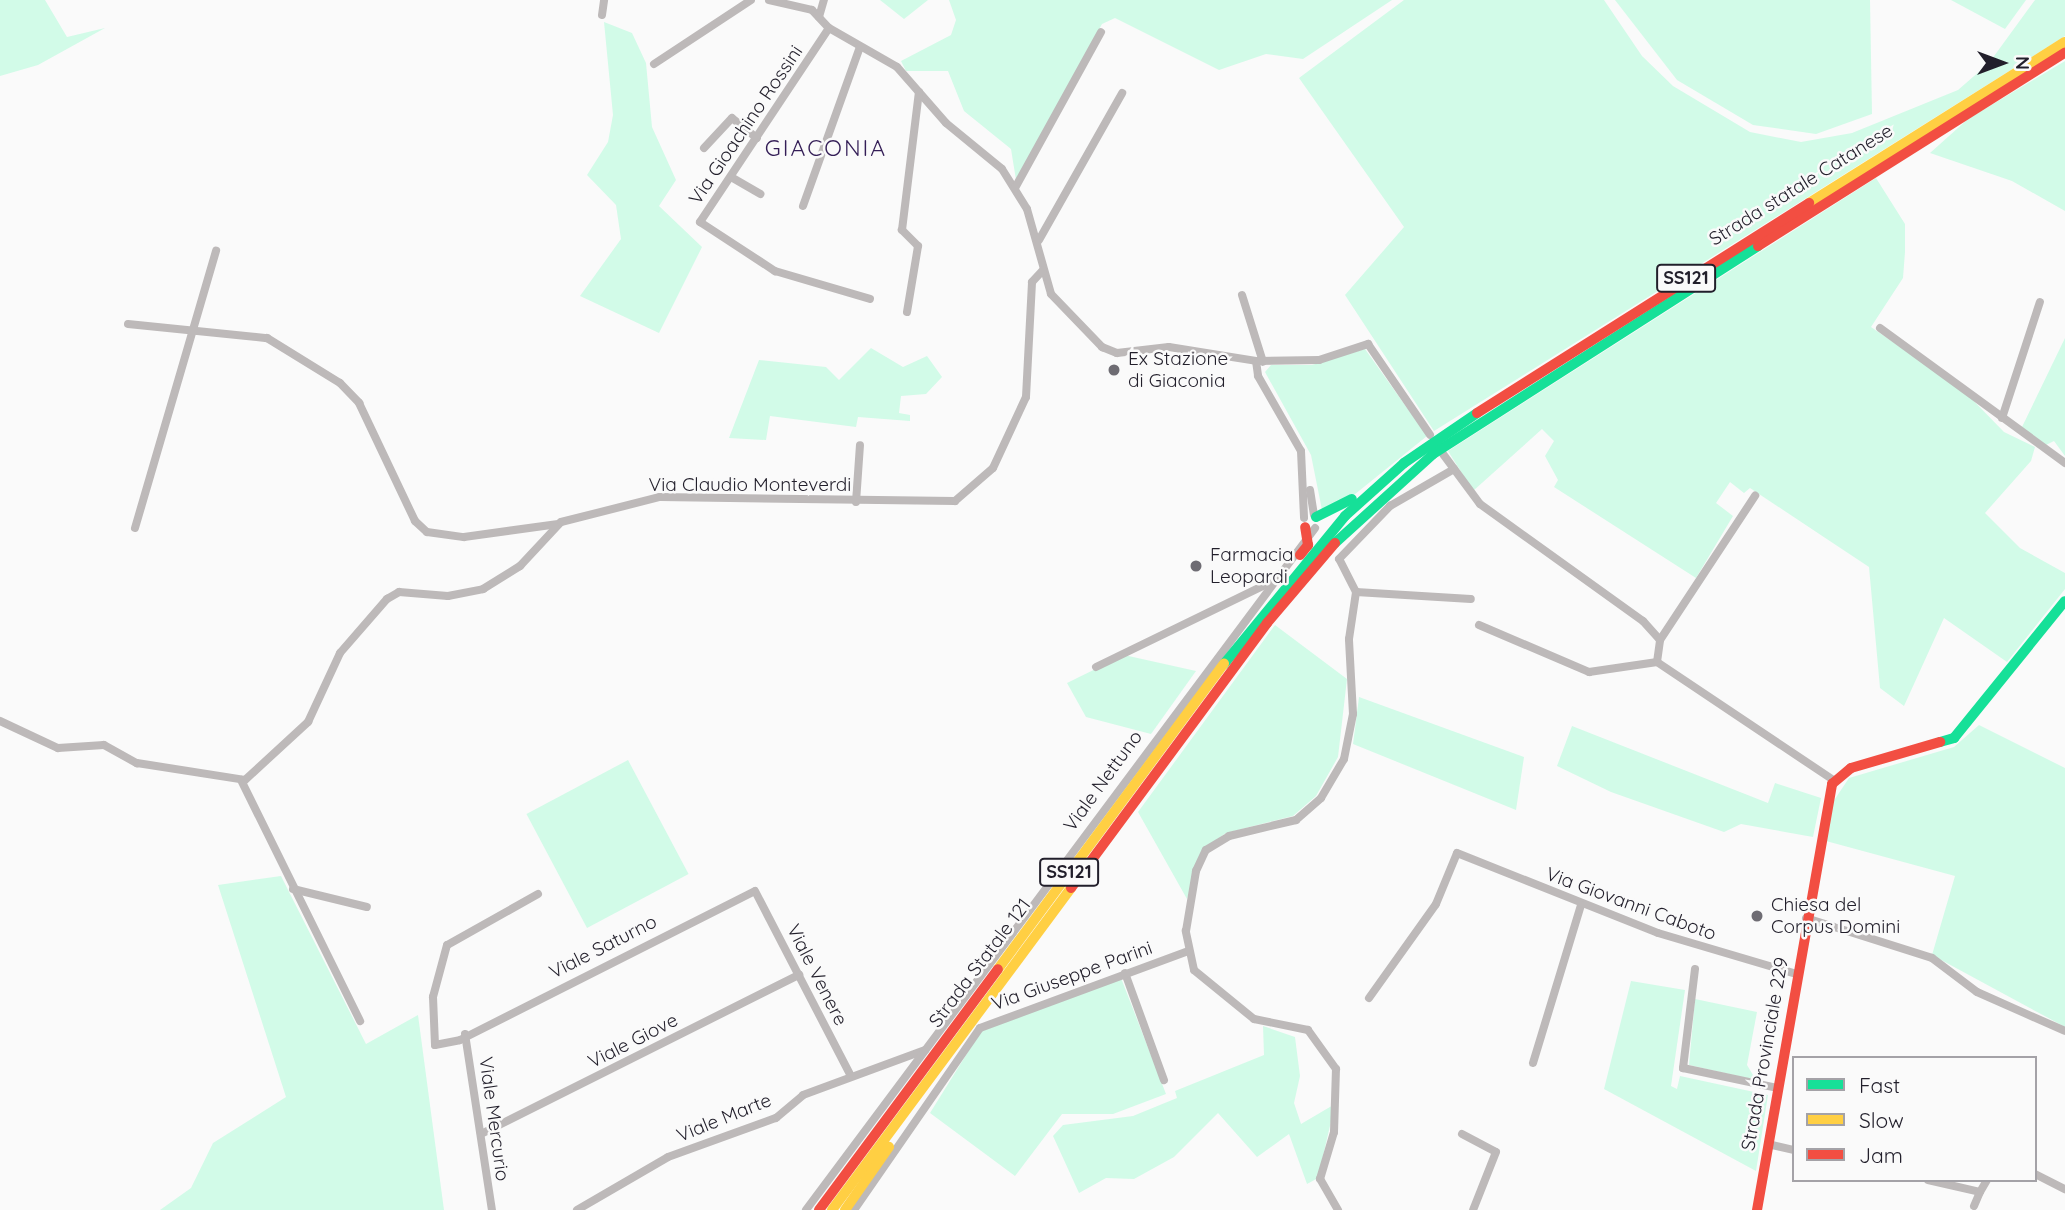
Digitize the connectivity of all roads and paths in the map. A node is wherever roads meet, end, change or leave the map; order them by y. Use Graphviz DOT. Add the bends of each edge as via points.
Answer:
graph roads {
  1 [pos="604,0"];
  2 [pos="751,0"];
  3 [pos="769,0"];
  4 [pos="824,0"];
  5 [pos="602,15"];
  6 [pos="819,17"];
  7 [pos="829,28"];
  8 [pos="1101,32"];
  9 [pos="2065,41"];
  10 [pos="860,47"];
  11 [pos="2065,53"];
  12 [pos="654,64"];
  13 [pos="919,92"];
  14 [pos="1122,93"];
  15 [pos="758,138"];
  16 [pos="704,148"];
  17 [pos="731,177"];
  18 [pos="1015,188"];
  19 [pos="760,194"];
  20 [pos="803,206"];
  21 [pos="1038,240"];
  22 [pos="216,251"];
  23 [pos="1043,270"];
  24 [pos="1242,295"];
  25 [pos="870,299"];
  26 [pos="2040,302"];
  27 [pos="907,312"];
  28 [pos="128,324"];
  29 [pos="1880,328"];
  30 [pos="194,330"];
  31 [pos="1260,361"];
  32 [pos="2002,418"];
  33 [pos="1430,435"];
  34 [pos="860,444"];
  35 [pos="1443,454"];
  36 [pos="1404,463"];
  37 [pos="2065,463"];
  38 [pos="1454,469"];
  39 [pos="1755,496"];
  40 [pos="856,502"];
  41 [pos="558,524"];
  42 [pos="1309,526"];
  43 [pos="135,528"];
  44 [pos="1327,542"];
  45 [pos="1269,583"];
  46 [pos="1356,592"];
  47 [pos="1471,599"];
  48 [pos="2065,601"];
  49 [pos="1259,617"];
  50 [pos="1479,625"];
  51 [pos="1660,640"];
  52 [pos="1657,662"];
  53 [pos="1096,667"];
  54 [pos="0,721"];
  55 [pos="241,780"];
  56 [pos="1835,781"];
  57 [pos="293,889"];
  58 [pos="755,891"];
  59 [pos="538,894"];
  60 [pos="1581,905"];
  61 [pos="367,907"];
  62 [pos="1806,918"];
  63 [pos="1186,952"];
  64 [pos="1695,969"];
  65 [pos="1125,974"];
  66 [pos="1796,974"];
  67 [pos="799,975"];
  68 [pos="1369,998"];
  69 [pos="360,1021"];
  70 [pos="2065,1031"];
  71 [pos="465,1034"];
  72 [pos="925,1050"];
  73 [pos="1533,1063"];
  74 [pos="850,1074"];
  75 [pos="1164,1080"];
  76 [pos="1777,1088"];
  77 [pos="911,1104"];
  78 [pos="481,1134"];
  79 [pos="1462,1134"];
  80 [pos="1768,1144"];
  81 [pos="1792,1150"];
  82 [pos="2037,1175"];
  83 [pos="1937,1182"];
  84 [pos="1986,1182"];
  85 [pos="2065,1189"];
  86 [pos="1980,1192"];
  87 [pos="1974,1206"];
  88 [pos="492,1210"];
  89 [pos="577,1210"];
  90 [pos="806,1210"];
  91 [pos="819,1210"];
  92 [pos="832,1210"];
  93 [pos="845,1210"];
  94 [pos="855,1210"];
  95 [pos="1338,1210"];
  96 [pos="1473,1210"];
  97 [pos="1757,1210"];
  1 -- 5 [label="street"];
  2 -- 12 [label="street"];
  3 -- 6 [label="street"];
  4 -- 6 [label="street"];
  6 -- 7 [label="street"];
  7 -- 10 [label="street"];
  7 -- 15 [label="street, Via Gioachino Rossini"];
  8 -- 18 [label="street"];
  9 -- 36 [label="main road, Strada statale Catanese / SS121"];
  10 -- 13 [label="street" via="897,67"];
  10 -- 20 [label="street"];
  11 -- 44 [label="main road, Strada statale Catanese / SS121" via="1459,436"];
  13 -- 18 [label="street"];
  13 -- 27 [label="street" via="902,230 918,246"];
  14 -- 21 [label="street"];
  15 -- 16 [label="street" via="732,118"];
  15 -- 17 [label="street, Via Gioachino Rossini"];
  17 -- 19 [label="street"];
  17 -- 25 [label="street, Via Gioachino Rossini" via="700,222 775,271"];
  18 -- 21 [label="street"];
  21 -- 23 [label="street"];
  22 -- 30 [label="street"];
  23 -- 31 [label="street" via="1059,307 1114,353 1169,347"];
  23 -- 40 [label="street, Via Claudio Monteverdi" via="1032,282 1029,387 988,475 947,504"];
  24 -- 31 [label="street"];
  26 -- 32 [label="street"];
  28 -- 30 [label="street, Via Claudio Monteverdi"];
  29 -- 32 [label="street"];
  30 -- 41 [label="street, Via Claudio Monteverdi" via="279,341 340,383 359,403 415,521 427,532 464,537"];
  30 -- 43 [label="street"];
  31 -- 33 [label="street" via="1319,360 1368,344"];
  31 -- 42 [label="street" via="1307,470"];
  32 -- 37 [label="street"];
  34 -- 40 [label="street"];
  35 -- 38 [label="street"];
  36 -- 42 [label="main road"];
  36 -- 44 [label="main road, Strada statale Catanese / SS121"];
  38 -- 46 [label="street" via="1390,506 1339,559"];
  38 -- 51 [label="street" via="1488,510 1643,621"];
  39 -- 51 [label="street"];
  40 -- 41 [label="street, Via Claudio Monteverdi" via="660,497"];
  41 -- 55 [label="street" via="520,566 483,589 448,596 399,592 387,599 340,653 308,722"];
  42 -- 45 [label="street, Viale Nettuno"];
  42 -- 49 [label="main road" via="1308,545"];
  44 -- 49 [label="main road, Strada Statale 121 / SS121"];
  44 -- 77 [label="main road, Strada Statale 121 / SS121"];
  45 -- 53 [label="street"];
  45 -- 72 [label="street, Viale Nettuno"];
  46 -- 47 [label="street"];
  46 -- 63 [label="street" via="1349,639 1353,714 1343,759 1321,798 1296,820 1230,836 1206,850 1196,871"];
  48 -- 56 [label="main road" via="1954,738 1864,764"];
  49 -- 91 [label="main road, Strada Statale 121 / SS121"];
  50 -- 52 [label="street" via="1601,674"];
  51 -- 52 [label="street"];
  52 -- 56 [label="street"];
  54 -- 55 [label="street" via="58,748 104,745 137,763"];
  55 -- 57 [label="street"];
  56 -- 62 [label="main road, Strada Provinciale 229"];
  57 -- 61 [label="street"];
  57 -- 69 [label="street"];
  58 -- 67 [label="street, Viale Venere"];
  58 -- 71 [label="street, Viale Saturno"];
  59 -- 71 [label="street, Viale Saturno" via="447,945 433,997 432,1041 439,1046"];
  60 -- 66 [label="street, Via Giovanni Caboto"];
  60 -- 68 [label="street, Via Giovanni Caboto" via="1457,853 1436,904"];
  60 -- 73 [label="street"];
  62 -- 66 [label="main road, Strada Provinciale 229"];
  62 -- 70 [label="street" via="1932,958 1977,992"];
  63 -- 65 [label="street, Via Giuseppe Parini"];
  63 -- 95 [label="street" via="1194,970 1243,1013 1270,1026 1308,1030 1336,1069 1334,1132 1321,1179"];
  64 -- 76 [label="street" via="1683,1068"];
  65 -- 75 [label="street"];
  65 -- 94 [label="street, Via Giuseppe Parini" via="980,1028"];
  66 -- 76 [label="main road, Strada Provinciale 229"];
  67 -- 74 [label="street, Viale Venere"];
  67 -- 78 [label="street, Viale Giove"];
  71 -- 78 [label="street, Viale Mercurio"];
  72 -- 74 [label="street, Viale Marte"];
  72 -- 90 [label="street, Viale Nettuno"];
  74 -- 89 [label="street, Viale Marte" via="803,1095 776,1118 668,1157"];
  76 -- 80 [label="main road, Strada Provinciale 229"];
  77 -- 92 [label="main road, Strada Statale 121 / SS121"];
  77 -- 93 [label="main road" via="902,1129"];
  78 -- 88 [label="street, Viale Mercurio"];
  79 -- 96 [label="street" via="1496,1152"];
  80 -- 81 [label="street"];
  80 -- 97 [label="main road, Strada Provinciale 229"];
  82 -- 85 [label="street"];
  83 -- 86 [label="street"];
  84 -- 86 [label="street"];
  86 -- 87 [label="street"];
}
